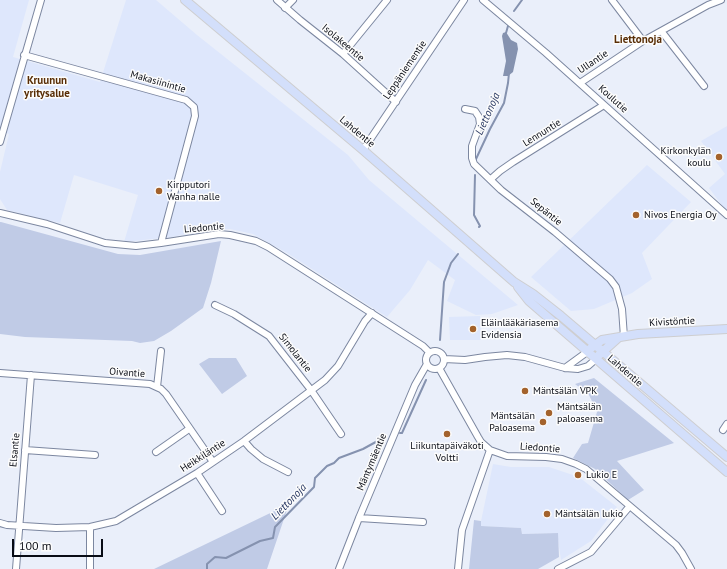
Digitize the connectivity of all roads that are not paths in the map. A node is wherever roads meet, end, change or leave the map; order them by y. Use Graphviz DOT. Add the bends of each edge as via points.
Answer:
graph roads {
  1 [pos="41,0"];
  2 [pos="185,0"];
  3 [pos="277,0"];
  4 [pos="293,0"];
  5 [pos="387,0"];
  6 [pos="464,0"];
  7 [pos="483,0"];
  8 [pos="612,0"];
  9 [pos="721,0"];
  10 [pos="707,2"];
  11 [pos="285,8"];
  12 [pos="662,32"];
  13 [pos="643,41"];
  14 [pos="343,54"];
  15 [pos="24,55"];
  16 [pos="580,83"];
  17 [pos="704,86"];
  18 [pos="396,102"];
  19 [pos="604,105"];
  20 [pos="465,109"];
  21 [pos="0,140"];
  22 [pos="363,150"];
  23 [pos="491,179"];
  24 [pos="0,213"];
  25 [pos="727,215"];
  26 [pos="161,243"];
  27 [pos="514,282"];
  28 [pos="215,305"];
  29 [pos="372,313"];
  30 [pos="727,330"];
  31 [pos="621,337"];
  32 [pos="595,345"];
  33 [pos="161,351"];
  34 [pos="430,352"];
  35 [pos="587,352"];
  36 [pos="603,352"];
  37 [pos="444,359"];
  38 [pos="596,359"];
  39 [pos="427,364"];
  40 [pos="439,368"];
  41 [pos="565,368"];
  42 [pos="0,374"];
  43 [pos="30,375"];
  44 [pos="157,387"];
  45 [pos="311,390"];
  46 [pos="727,424"];
  47 [pos="189,429"];
  48 [pos="723,430"];
  49 [pos="340,434"];
  50 [pos="244,440"];
  51 [pos="25,450"];
  52 [pos="490,450"];
  53 [pos="156,452"];
  54 [pos="95,455"];
  55 [pos="727,458"];
  56 [pos="213,462"];
  57 [pos="288,472"];
  58 [pos="727,472"];
  59 [pos="197,473"];
  60 [pos="629,507"];
  61 [pos="222,511"];
  62 [pos="359,518"];
  63 [pos="0,522"];
  64 [pos="423,522"];
  65 [pos="18,526"];
  66 [pos="90,527"];
  67 [pos="16,569"];
  68 [pos="90,569"];
  69 [pos="339,569"];
  70 [pos="458,569"];
  71 [pos="558,569"];
  72 [pos="691,569"];
  1 -- 15 [label="street"];
  2 -- 22 [label="main road, Lahdentie"];
  3 -- 11 [label="street, Isolakeentie"];
  4 -- 11 [label="street"];
  5 -- 14 [label="street"];
  6 -- 18 [label="street, Leppäniementie"];
  7 -- 16 [label="street, Koulutie"];
  8 -- 13 [label="street"];
  9 -- 10 [label="street, Ullantie"];
  10 -- 12 [label="street, Ullantie"];
  11 -- 14 [label="street, Isolakeentie"];
  12 -- 13 [label="street, Ullantie"];
  12 -- 17 [label="street"];
  13 -- 16 [label="street, Ullantie"];
  14 -- 18 [label="street, Isolakeentie"];
  15 -- 21 [label="street"];
  15 -- 26 [label="street, Makasiinintie" via="186,100 194,107 195,116"];
  16 -- 19 [label="street, Koulutie"];
  18 -- 22 [label="street, Leppäniementie"];
  19 -- 23 [label="street, Lennuntie" via="513,162"];
  19 -- 25 [label="street, Koulutie"];
  20 -- 23 [label="street, Sepäntie" via="475,111 480,124 472,146 472,158 478,168"];
  22 -- 27 [label="main road, Lahdentie"];
  23 -- 31 [label="street, Sepäntie" via="610,279 616,287 622,309"];
  24 -- 26 [label="street, Liedontie" via="105,242 136,246"];
  26 -- 29 [label="street, Liedontie" via="219,234 256,241"];
  27 -- 32 [label="main road, Lahdentie" via="533,294"];
  27 -- 35 [label="main road, Lahdentie" via="529,301"];
  28 -- 45 [label="street, Simolantie" via="269,336"];
  29 -- 34 [label="street, Liedontie"];
  29 -- 45 [label="street, Heikkiläntie" via="338,366"];
  30 -- 31 [label="main road, Kivistöntie"];
  31 -- 32 [label="main road, Kivistöntie" via="602,340"];
  31 -- 36 [label="main road"];
  32 -- 35 [label="main road, Kivistöntie"];
  32 -- 36 [label="main road, Lahdentie"];
  33 -- 44 [label="street"];
  34 -- 37 [label="street" via="438,351"];
  34 -- 39 [label="street" via="426,356"];
  35 -- 38 [label="main road, Lahdentie"];
  35 -- 41 [label="street"];
  36 -- 38 [label="main road"];
  36 -- 55 [label="main road, Lahdentie"];
  37 -- 40 [label="street" via="443,365"];
  37 -- 41 [label="street" via="525,356"];
  38 -- 41 [label="street" via="588,366 578,369"];
  38 -- 58 [label="main road, Lahdentie"];
  39 -- 40 [label="street" via="430,368"];
  39 -- 62 [label="street, Mäntymäentie" via="415,384"];
  40 -- 52 [label="street" via="481,442"];
  42 -- 43 [label="street, Oivantie"];
  43 -- 44 [label="street, Oivantie" via="150,384"];
  43 -- 51 [label="street, Elsantie"];
  44 -- 47 [label="street, Oivantie" via="166,394"];
  45 -- 49 [label="street, Simolantie"];
  45 -- 50 [label="street, Heikkiläntie"];
  46 -- 48 [label="street"];
  47 -- 53 [label="street"];
  47 -- 56 [label="street, Oivantie"];
  50 -- 56 [label="street, Heikkiläntie"];
  50 -- 57 [label="street" via="263,459"];
  51 -- 54 [label="street"];
  51 -- 65 [label="street, Elsantie"];
  52 -- 60 [label="street, Liedontie" via="507,456 546,457 576,464"];
  52 -- 70 [label="street" via="462,530"];
  56 -- 59 [label="street, Heikkiläntie"];
  59 -- 61 [label="street"];
  59 -- 66 [label="street, Heikkiläntie" via="116,521"];
  60 -- 71 [label="street" via="591,552"];
  60 -- 72 [label="street, Liedontie" via="676,545"];
  62 -- 64 [label="street"];
  62 -- 69 [label="street, Mäntymäentie"];
  63 -- 65 [label="street, Heikkiläntie"];
  65 -- 66 [label="street, Heikkiläntie"];
  65 -- 67 [label="street, Elsantie"];
  66 -- 68 [label="street"];
}
